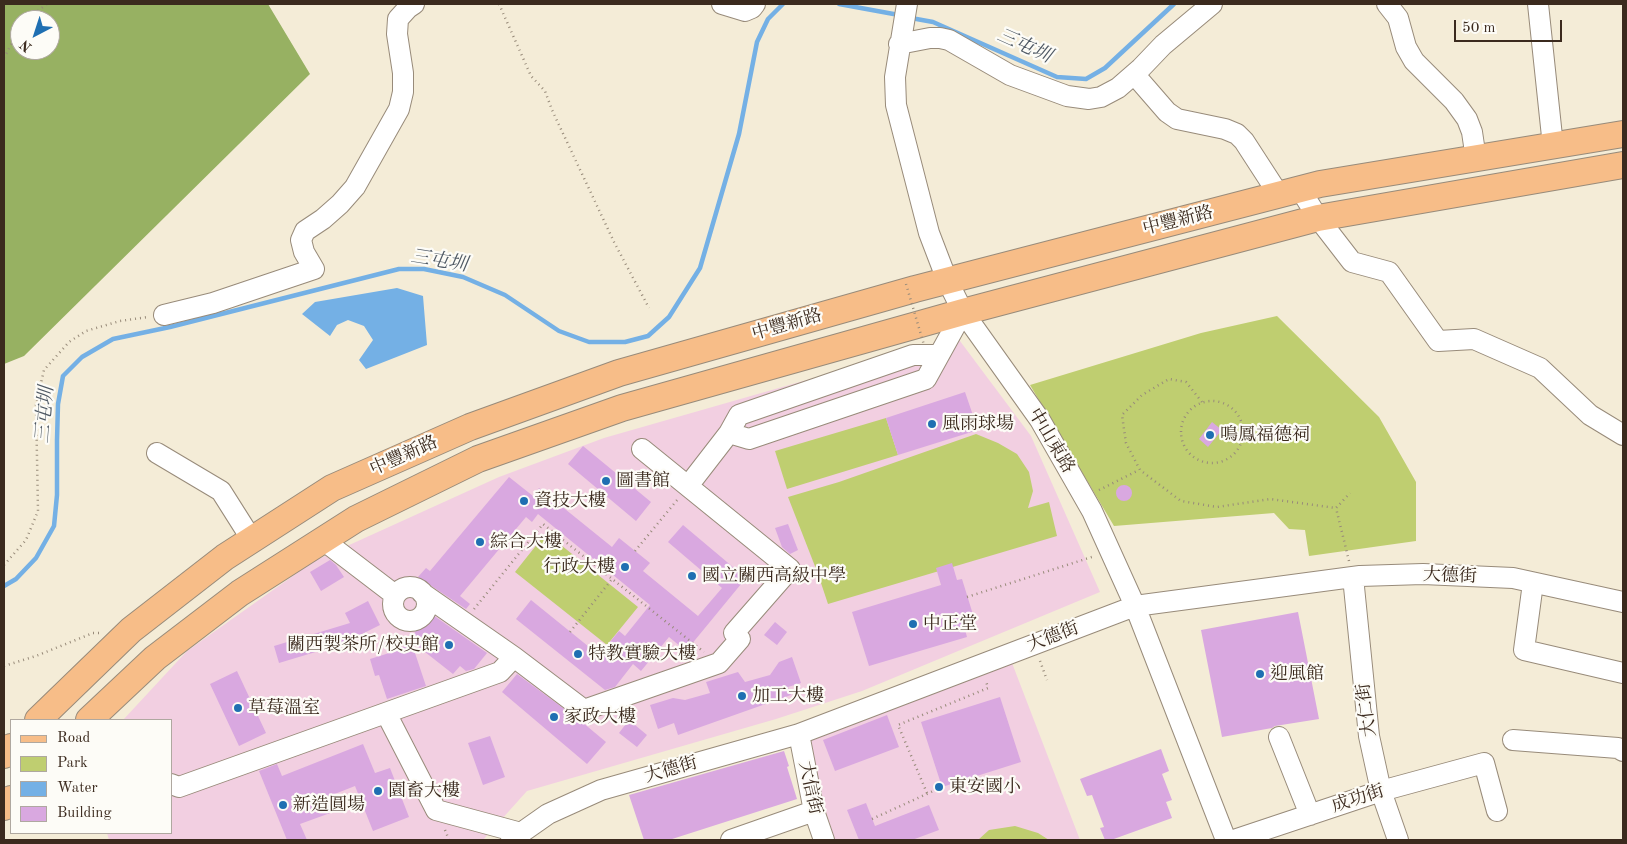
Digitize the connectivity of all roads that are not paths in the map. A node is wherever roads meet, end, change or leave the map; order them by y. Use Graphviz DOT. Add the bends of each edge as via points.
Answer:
graph roads {
  1 [pos="722,4"];
  2 [pos="755,4"];
  3 [pos="907,4"];
  4 [pos="1212,4"];
  5 [pos="1387,4"];
  6 [pos="1538,4"];
  7 [pos="405,5"];
  8 [pos="899,44"];
  9 [pos="1134,74"];
  10 [pos="1623,134"];
  11 [pos="1553,146"];
  12 [pos="1476,159"];
  13 [pos="1623,164"];
  14 [pos="1290,192"];
  15 [pos="1318,218"];
  16 [pos="947,280"];
  17 [pos="963,312"];
  18 [pos="164,315"];
  19 [pos="931,350"];
  20 [pos="729,433"];
  21 [pos="1623,435"];
  22 [pos="642,449"];
  23 [pos="157,453"];
  24 [pos="688,486"];
  25 [pos="252,540"];
  26 [pos="323,540"];
  27 [pos="1353,577"];
  28 [pos="1533,583"];
  29 [pos="422,593"];
  30 [pos="395,595"];
  31 [pos="1623,602"];
  32 [pos="1134,606"];
  33 [pos="514,656"];
  34 [pos="1623,673"];
  35 [pos="386,713"];
  36 [pos="98,717"];
  37 [pos="39,719"];
  38 [pos="799,734"];
  39 [pos="1279,737"];
  40 [pos="1513,740"];
  41 [pos="1623,752"];
  42 [pos="172,784"];
  43 [pos="1381,790"];
  44 [pos="814,811"];
  45 [pos="1497,811"];
  46 [pos="1310,815"];
  47 [pos="516,837"];
  48 [pos="730,840"];
  49 [pos="824,840"];
  50 [pos="1226,840"];
  51 [pos="1234,840"];
  52 [pos="1398,840"];
  1 -- 2 [label="street" via="745,11"];
  3 -- 8 [label="street, 中山東路"];
  4 -- 9 [label="street"];
  5 -- 12 [label="street" via="1398,18 1406,47 1414,61 1454,101 1467,119"];
  6 -- 11 [label="street"];
  7 -- 18 [label="street" via="398,19 397,34 403,73 399,109 355,187 323,220 305,231 301,240 314,269 212,303"];
  8 -- 9 [label="street" via="930,38 949,40 1010,75 1067,96 1089,99 1118,88"];
  8 -- 16 [label="street, 中山東路" via="896,105 929,233"];
  9 -- 14 [label="street" via="1176,119 1237,134"];
  10 -- 11 [label="main road, 中豐新路"];
  11 -- 12 [label="main road, 中豐新路"];
  12 -- 14 [label="main road, 中豐新路" via="1320,184"];
  13 -- 15 [label="main road, 中豐新路"];
  14 -- 15 [label="street"];
  14 -- 16 [label="main road, 中豐新路"];
  15 -- 17 [label="main road, 中豐新路"];
  15 -- 21 [label="street" via="1352,262 1389,272 1438,341 1474,339 1540,368 1590,415"];
  16 -- 17 [label="street, 中山東路"];
  16 -- 25 [label="main road, 中豐新路" via="620,373 470,427 332,488"];
  17 -- 19 [label="street"];
  17 -- 26 [label="main road, 中豐新路" via="622,408 478,459"];
  17 -- 32 [label="street, 中山東路" via="1040,420 1084,497"];
  19 -- 20 [label="street" via="739,415"];
  19 -- 20 [label="street" via="926,378 748,439"];
  20 -- 24 [label="street"];
  22 -- 24 [label="street"];
  23 -- 25 [label="street" via="221,491"];
  24 -- 33 [label="street" via="790,570 734,633 740,639 719,663 584,710"];
  25 -- 37 [label="main road, 中豐新路" via="131,630"];
  26 -- 30 [label="street"];
  26 -- 36 [label="main road, 中豐新路" via="240,593 155,658"];
  27 -- 28 [label="street, 大德街" via="1423,574 1513,578"];
  27 -- 32 [label="street, 大德街"];
  27 -- 43 [label="street, 大仁街" via="1369,736"];
  28 -- 31 [label="street, 大德街"];
  28 -- 34 [label="street" via="1524,650"];
  29 -- 30 [label="street" via="408,587"];
  29 -- 30 [label="street" via="426,603 424,613 414,620 398,616 393,606"];
  29 -- 33 [label="street"];
  32 -- 38 [label="street, 大德街"];
  32 -- 50 [label="street, 中山東路"];
  33 -- 35 [label="street" via="500,672"];
  35 -- 42 [label="street" via="179,787"];
  35 -- 47 [label="street" via="436,810"];
  38 -- 44 [label="street, 大信街"];
  38 -- 47 [label="street, 大德街" via="601,790 548,814"];
  39 -- 46 [label="street"];
  40 -- 41 [label="street" via="1618,748"];
  43 -- 45 [label="street, 成功街" via="1484,763"];
  43 -- 46 [label="street, 成功街"];
  43 -- 52 [label="street, 大仁街"];
  44 -- 48 [label="street"];
  44 -- 49 [label="street, 大信街"];
  46 -- 51 [label="street, 成功街"];
}
